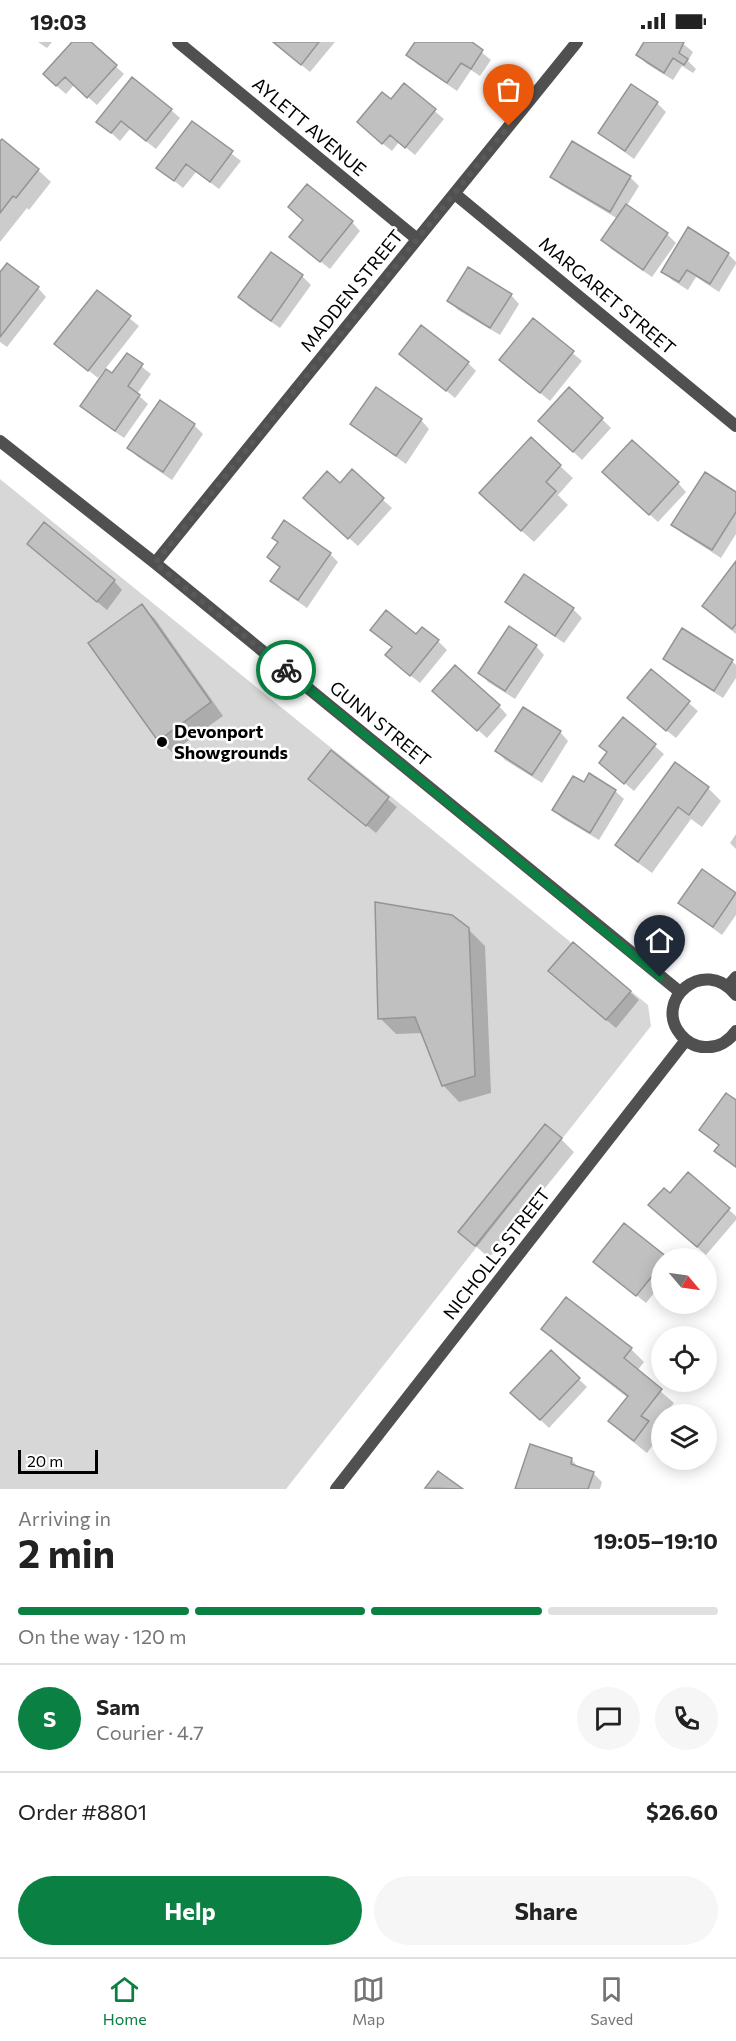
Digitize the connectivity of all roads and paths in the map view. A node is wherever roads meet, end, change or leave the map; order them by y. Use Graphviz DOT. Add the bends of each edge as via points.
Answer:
graph roads {
  1 [pos="178,42"];
  2 [pos="577,42"];
  3 [pos="455,194"];
  4 [pos="417,239"];
  5 [pos="736,426"];
  6 [pos="0,441"];
  7 [pos="155,563"];
  8 [pos="733,986"];
  9 [pos="680,992"];
  10 [pos="735,1035"];
  11 [pos="686,1041"];
  12 [pos="336,1489"];
  1 -- 4 [label="street, AYLETT AVENUE"];
  2 -- 3 [label="street, MADDEN STREET"];
  3 -- 4 [label="street, MADDEN STREET"];
  3 -- 5 [label="street, MARGARET STREET"];
  4 -- 7 [label="street, MADDEN STREET"];
  6 -- 7 [label="street, GUNN STREET"];
  7 -- 9 [label="street, GUNN STREET"];
  8 -- 9 [label="street" via="703,979"];
  9 -- 11 [label="street" via="673,1012 674,1023"];
  10 -- 11 [label="street" via="725,1043 705,1048"];
  11 -- 12 [label="street, NICHOLLS STREET"];
}
